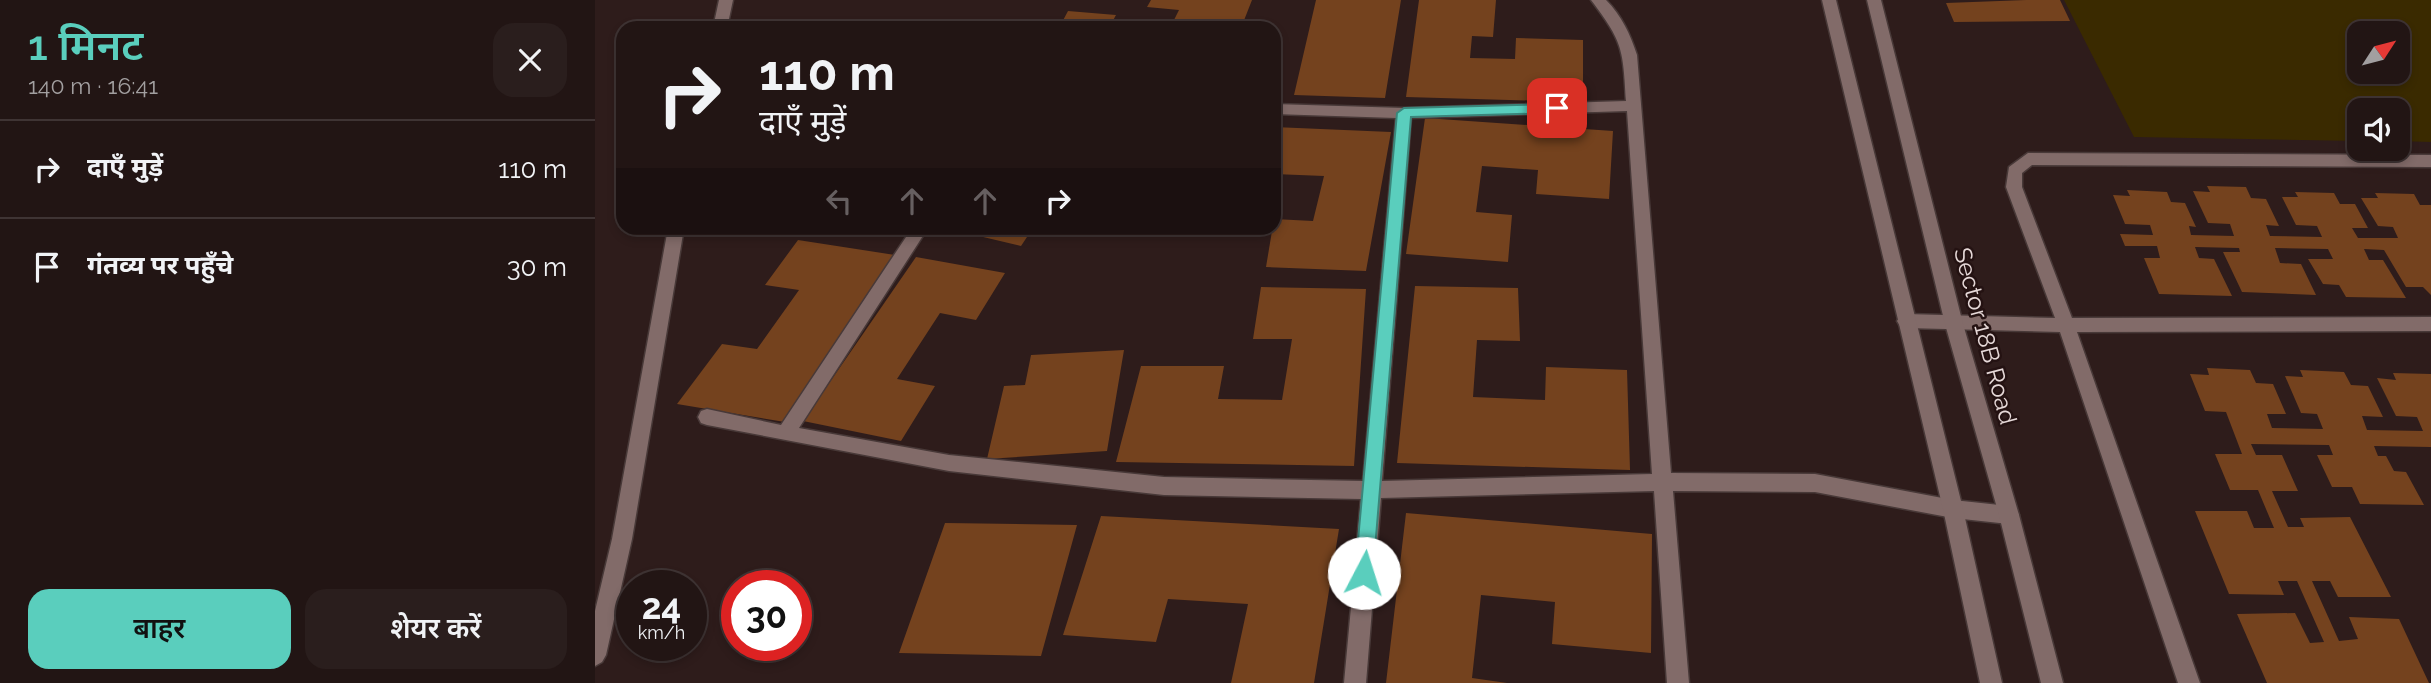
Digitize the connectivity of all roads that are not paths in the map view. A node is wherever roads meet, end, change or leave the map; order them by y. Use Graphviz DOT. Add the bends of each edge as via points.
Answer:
graph roads {
  1 [pos="726,0"];
  2 [pos="1598,0"];
  3 [pos="1829,0"];
  4 [pos="1874,0"];
  5 [pos="722,21"];
  6 [pos="1634,106"];
  7 [pos="1281,109"];
  8 [pos="1404,113"];
  9 [pos="2431,161"];
  10 [pos="675,235"];
  11 [pos="915,235"];
  12 [pos="1906,321"];
  13 [pos="1954,324"];
  14 [pos="2066,324"];
  15 [pos="2431,324"];
  16 [pos="708,417"];
  17 [pos="785,434"];
  18 [pos="1661,482"];
  19 [pos="1371,490"];
  20 [pos="1952,509"];
  21 [pos="2009,515"];
  22 [pos="595,655"];
  23 [pos="1355,683"];
  24 [pos="1678,683"];
  25 [pos="1991,683"];
  26 [pos="2052,683"];
  27 [pos="2189,683"];
  1 -- 5 [label="street"];
  2 -- 6 [label="street" via="1622,30 1630,55"];
  3 -- 12 [label="street"];
  4 -- 13 [label="street, Sector 18B Road"];
  6 -- 8 [label="street"];
  6 -- 18 [label="street"];
  7 -- 8 [label="street"];
  8 -- 19 [label="street"];
  9 -- 14 [label="street" via="2028,159 2014,171 2014,187"];
  10 -- 22 [label="street" via="622,539"];
  11 -- 17 [label="street"];
  12 -- 13 [label="street"];
  12 -- 20 [label="street"];
  13 -- 14 [label="street"];
  13 -- 21 [label="street, Sector 18B Road"];
  14 -- 15 [label="street"];
  14 -- 27 [label="street"];
  16 -- 17 [label="street"];
  17 -- 19 [label="street" via="949,463 1164,486"];
  18 -- 19 [label="street"];
  18 -- 20 [label="street" via="1815,483"];
  18 -- 24 [label="street"];
  19 -- 23 [label="street"];
  20 -- 21 [label="street"];
  20 -- 25 [label="street"];
  21 -- 26 [label="street, Sector 18B Road"];
}
